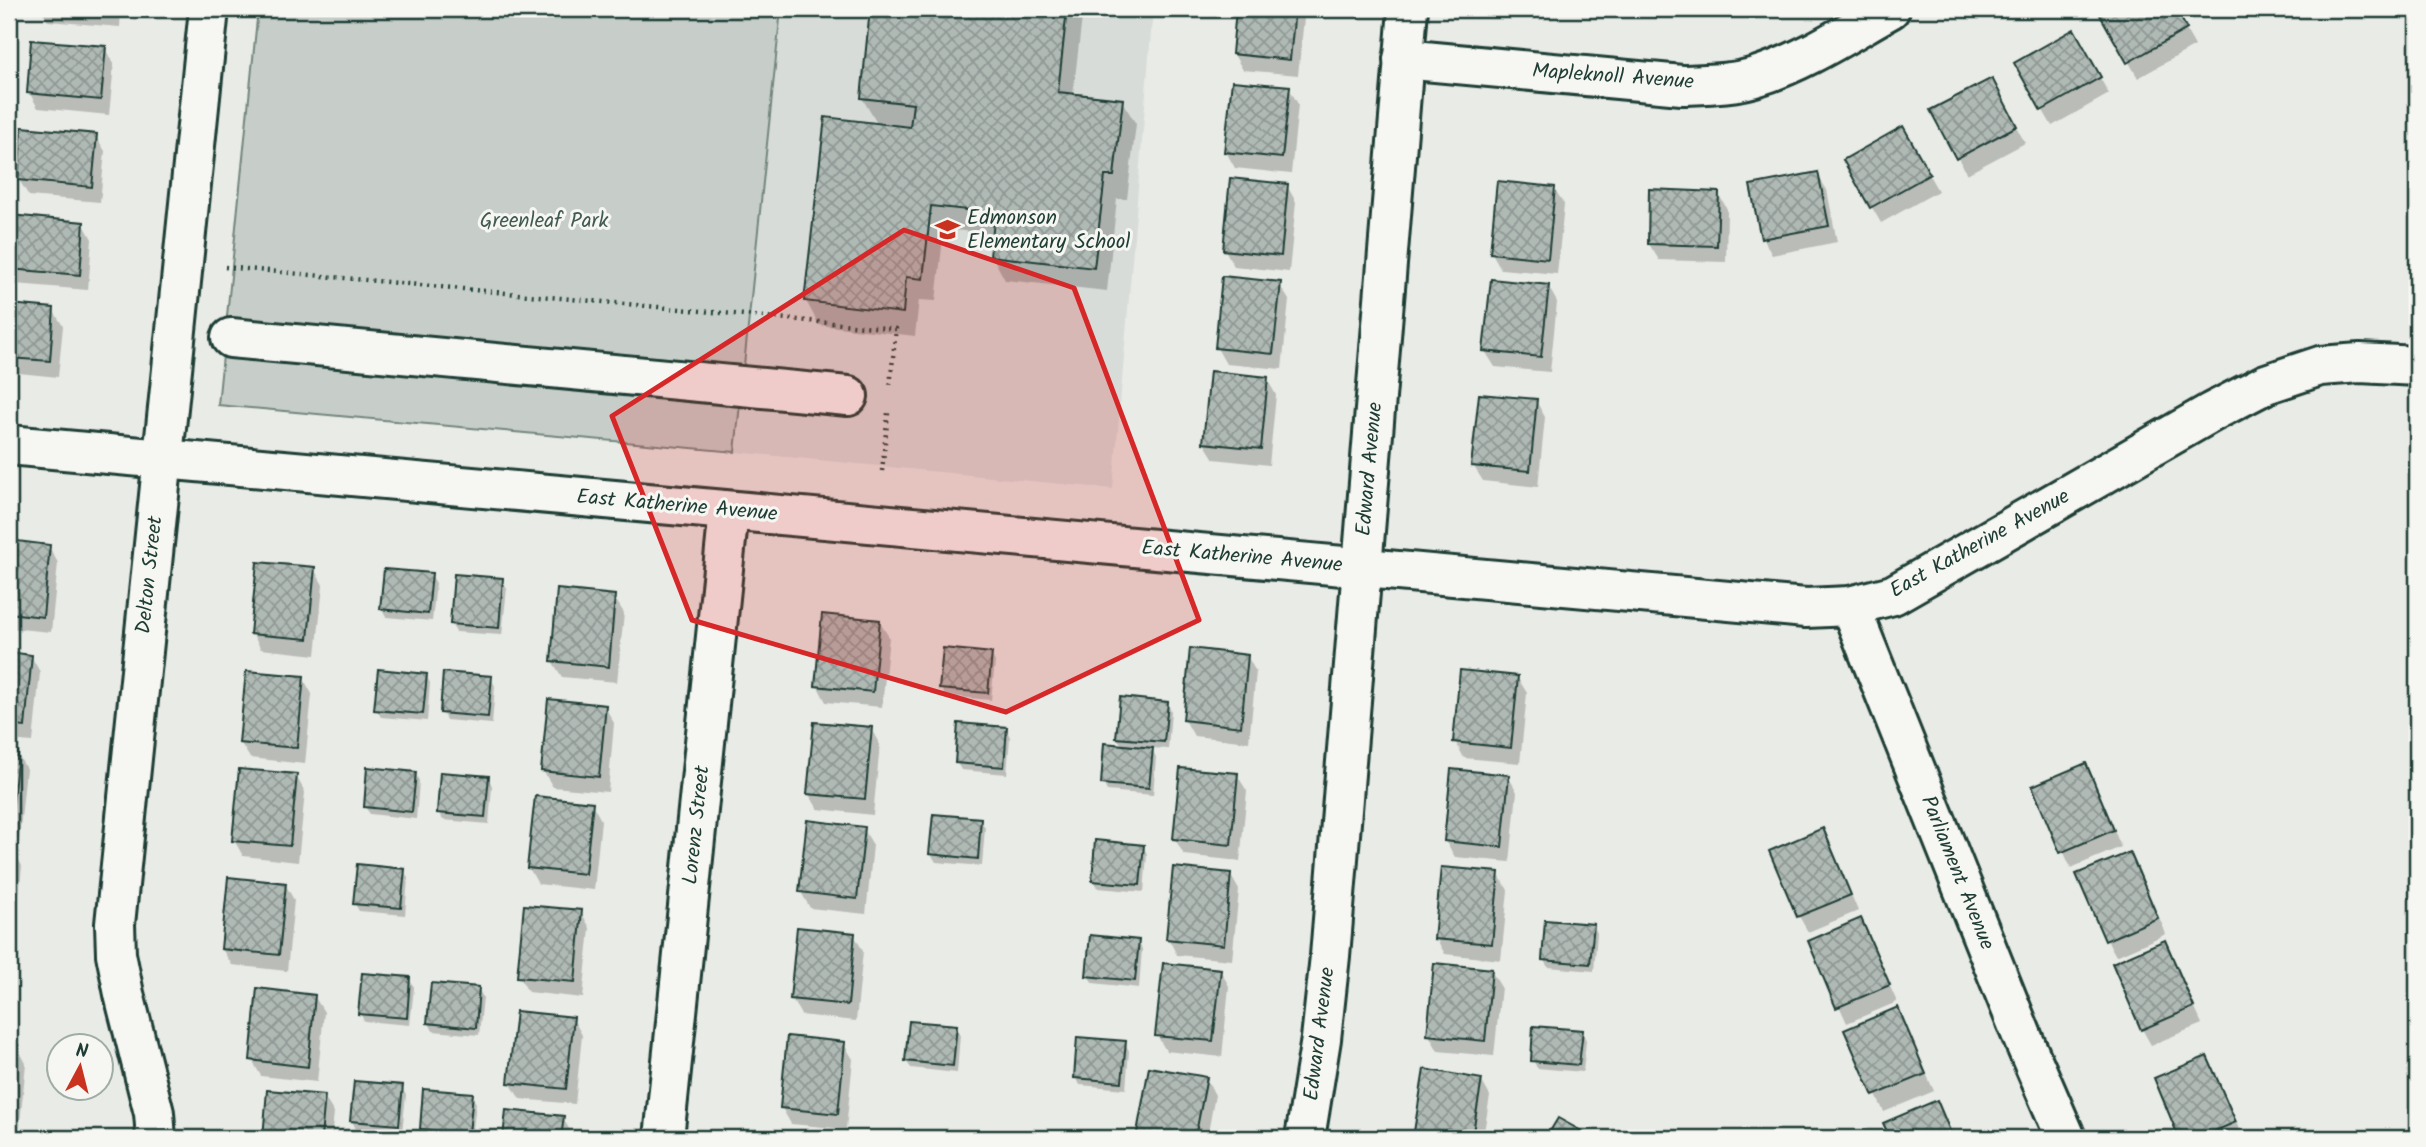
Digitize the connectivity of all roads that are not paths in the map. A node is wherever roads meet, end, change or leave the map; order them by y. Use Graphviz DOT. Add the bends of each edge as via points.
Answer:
graph roads {
  1 [pos="209,9"];
  2 [pos="1408,9"];
  3 [pos="1889,9"];
  4 [pos="1404,59"];
  5 [pos="231,338"];
  6 [pos="2417,366"];
  7 [pos="848,396"];
  8 [pos="9,445"];
  9 [pos="163,459"];
  10 [pos="729,511"];
  11 [pos="1361,568"];
  12 [pos="1850,606"];
  13 [pos="156,1138"];
  14 [pos="664,1138"];
  15 [pos="1305,1138"];
  16 [pos="2066,1138"];
  1 -- 9 [label="street, Delton Street"];
  2 -- 4 [label="street, Edward Avenue"];
  3 -- 4 [label="street, Mapleknoll Avenue" via="1790,63 1727,83 1682,85"];
  4 -- 11 [label="street, Edward Avenue"];
  5 -- 7 [label="street"];
  6 -- 12 [label="street, East Katherine Avenue" via="2320,366 2266,384 1893,595"];
  8 -- 9 [label="street, East Katherine Avenue"];
  9 -- 10 [label="street, East Katherine Avenue"];
  9 -- 13 [label="street, Delton Street" via="115,924 117,954"];
  10 -- 11 [label="street, East Katherine Avenue"];
  10 -- 14 [label="street, Lorenz Street"];
  11 -- 12 [label="street, East Katherine Avenue" via="1806,608"];
  11 -- 15 [label="street, Edward Avenue" via="1330,956"];
  12 -- 16 [label="street, Parliament Avenue"];
}
